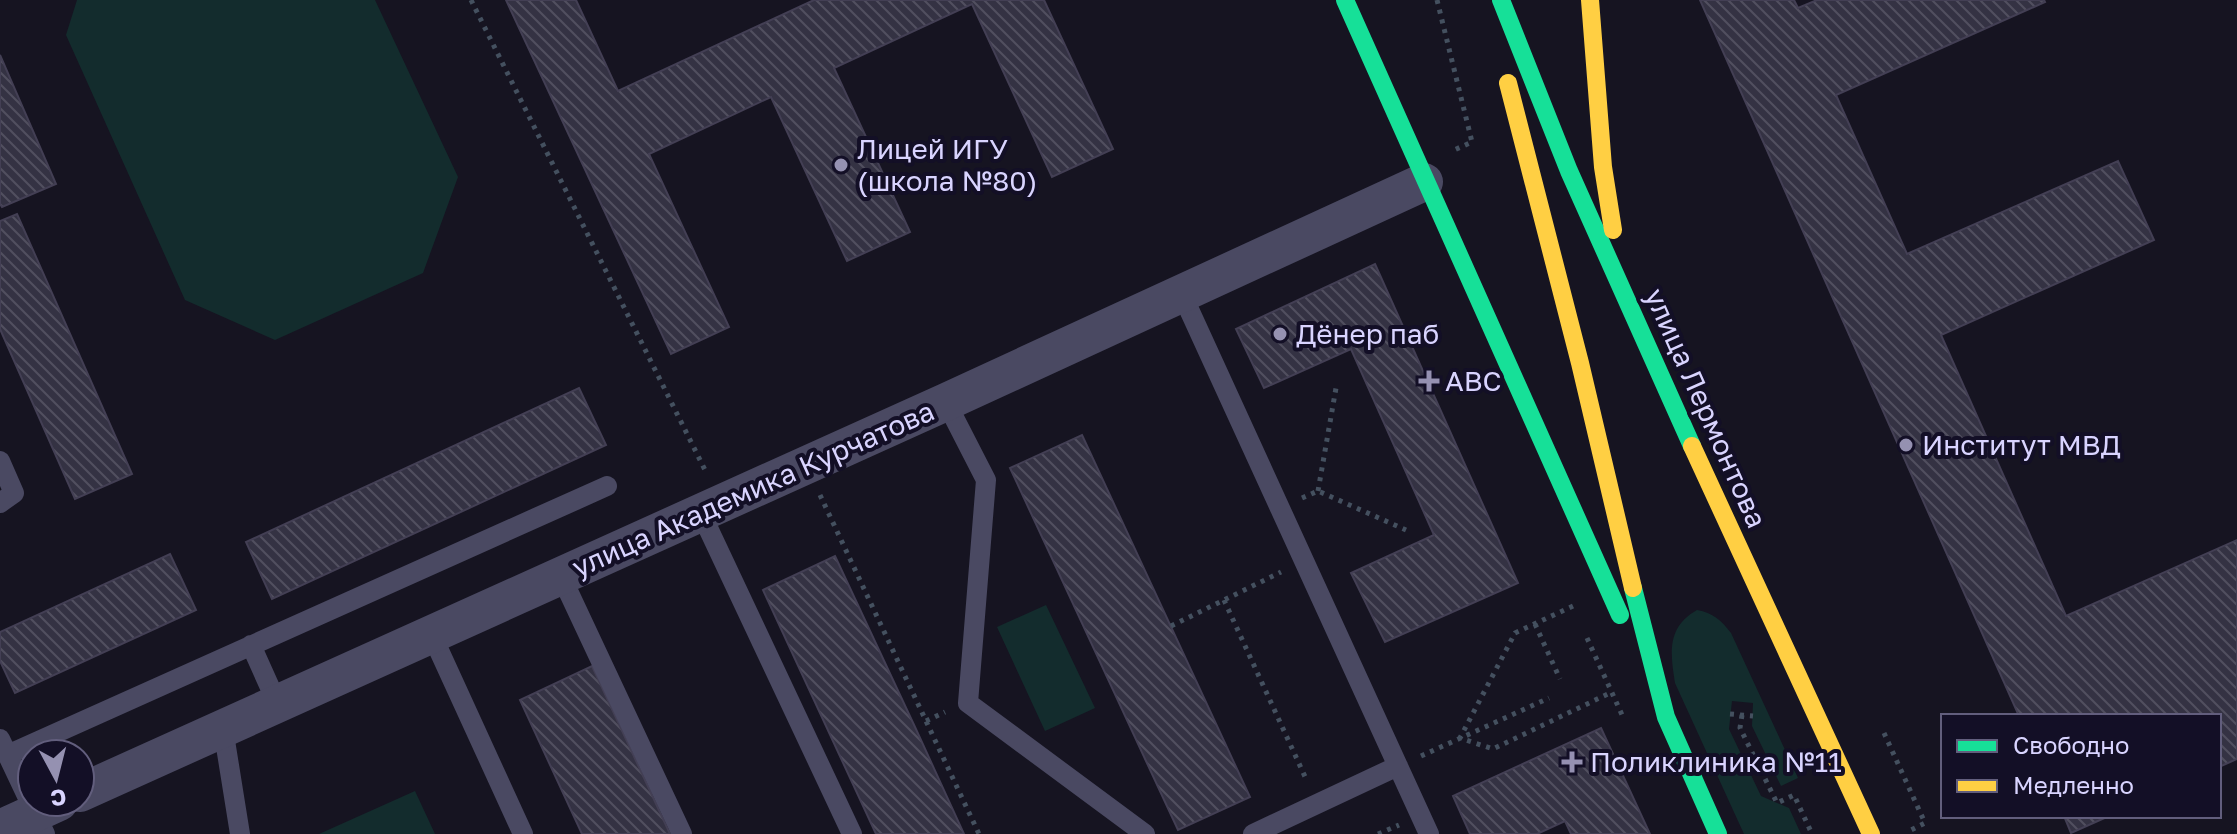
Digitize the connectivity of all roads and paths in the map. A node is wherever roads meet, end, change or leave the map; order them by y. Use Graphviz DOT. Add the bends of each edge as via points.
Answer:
graph roads {
  1 [pos="471,0"];
  2 [pos="1345,0"];
  3 [pos="1437,0"];
  4 [pos="1487,0"];
  5 [pos="1501,0"];
  6 [pos="1590,0"];
  7 [pos="1421,175"];
  8 [pos="1621,288"];
  9 [pos="1181,292"];
  10 [pos="1336,388"];
  11 [pos="946,402"];
  12 [pos="0,461"];
  13 [pos="607,486"];
  14 [pos="816,486"];
  15 [pos="1318,491"];
  16 [pos="0,503"];
  17 [pos="1290,504"];
  18 [pos="710,507"];
  19 [pos="1406,530"];
  20 [pos="1303,561"];
  21 [pos="561,576"];
  22 [pos="1224,600"];
  23 [pos="1573,606"];
  24 [pos="1535,624"];
  25 [pos="1171,626"];
  26 [pos="431,633"];
  27 [pos="251,645"];
  28 [pos="1560,679"];
  29 [pos="1612,692"];
  30 [pos="1549,698"];
  31 [pos="277,703"];
  32 [pos="1730,714"];
  33 [pos="1742,715"];
  34 [pos="1753,716"];
  35 [pos="1666,717"];
  36 [pos="223,728"];
  37 [pos="1884,733"];
  38 [pos="1460,738"];
  39 [pos="4,747"];
  40 [pos="1398,766"];
  41 [pos="16,767"];
  42 [pos="96,786"];
  43 [pos="1317,804"];
  44 [pos="39,818"];
  45 [pos="0,829"];
  46 [pos="240,834"];
  47 [pos="523,834"];
  48 [pos="682,834"];
  49 [pos="852,834"];
  50 [pos="979,834"];
  51 [pos="1145,834"];
  52 [pos="1253,834"];
  53 [pos="1429,834"];
  54 [pos="1718,834"];
  55 [pos="1812,834"];
  56 [pos="1871,834"];
  57 [pos="1906,834"];
  1 -- 18 [label="path"];
  2 -- 7 [label="main road"];
  3 -- 7 [label="path" via="1472,142"];
  4 -- 35 [label="main road"];
  5 -- 8 [label="main road, улица Лермонтова"];
  6 -- 8 [label="main road" via="1603,167"];
  7 -- 9 [label="street, улица Академика Курчатова"];
  7 -- 35 [label="main road"];
  8 -- 56 [label="main road, улица Лермонтова"];
  9 -- 11 [label="street, улица Академика Курчатова"];
  9 -- 20 [label="lane"];
  10 -- 15 [label="path"];
  11 -- 18 [label="street, улица Академика Курчатова"];
  11 -- 51 [label="lane" via="986,480 968,703"];
  12 -- 16 [label="lane" via="14,493"];
  13 -- 27 [label="lane"];
  14 -- 50 [label="path"];
  15 -- 17 [label="path"];
  15 -- 19 [label="path"];
  18 -- 21 [label="street, улица Академика Курчатова"];
  18 -- 49 [label="lane"];
  20 -- 22 [label="path"];
  20 -- 40 [label="lane"];
  21 -- 26 [label="street, улица Академика Курчатова"];
  21 -- 48 [label="lane"];
  22 -- 25 [label="path"];
  22 -- 43 [label="path"];
  23 -- 24 [label="path"];
  24 -- 28 [label="path"];
  24 -- 38 [label="path" via="1515,633"];
  26 -- 31 [label="street, улица Академика Курчатова"];
  26 -- 47 [label="lane"];
  27 -- 31 [label="lane"];
  27 -- 39 [label="lane"];
  29 -- 38 [label="path" via="1493,749"];
  30 -- 38 [label="path"];
  31 -- 36 [label="street, улица Академика Курчатова"];
  32 -- 33 [label="path"];
  33 -- 34 [label="path"];
  33 -- 55 [label="path" via="1740,728 1777,803 1794,795"];
  35 -- 54 [label="main road"];
  36 -- 42 [label="street, улица Академика Курчатова"];
  36 -- 46 [label="lane"];
  37 -- 57 [label="path" via="1925,823"];
  38 -- 40 [label="path"];
  39 -- 41 [label="lane"];
  40 -- 43 [label="lane"];
  40 -- 53 [label="lane"];
  43 -- 52 [label="lane"];
  44 -- 45 [label="street"];
}
